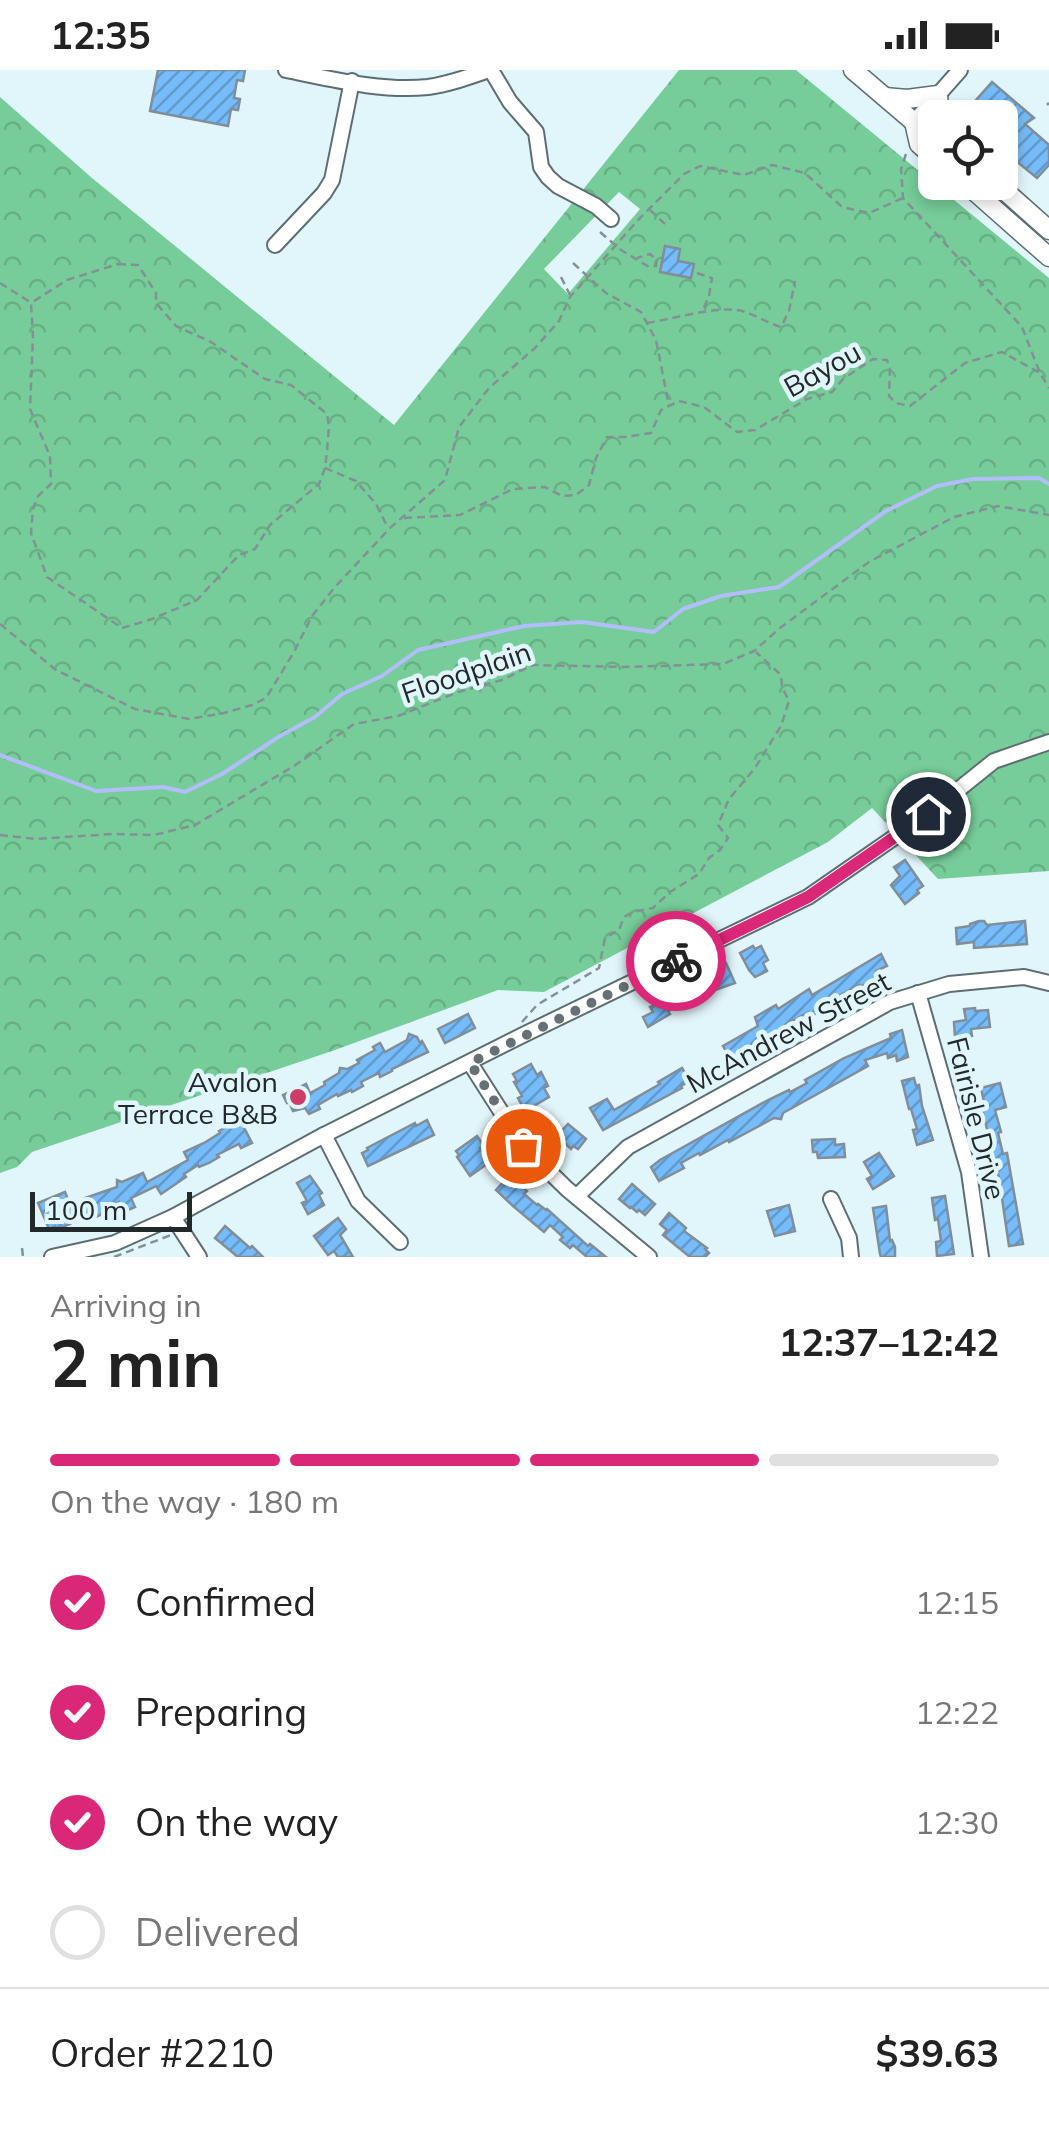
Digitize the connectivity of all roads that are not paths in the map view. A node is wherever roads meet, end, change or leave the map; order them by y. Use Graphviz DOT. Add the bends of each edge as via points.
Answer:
graph roads {
  1 [pos="286,70"];
  2 [pos="490,70"];
  3 [pos="852,70"];
  4 [pos="960,70"];
  5 [pos="352,82"];
  6 [pos="938,95"];
  7 [pos="884,97"];
  8 [pos="938,100"];
  9 [pos="914,122"];
  10 [pos="918,123"];
  11 [pos="918,140"];
  12 [pos="984,200"];
  13 [pos="1016,200"];
  14 [pos="611,219"];
  15 [pos="1047,226"];
  16 [pos="1016,228"];
  17 [pos="1049,242"];
  18 [pos="274,245"];
  19 [pos="1049,257"];
  20 [pos="1049,742"];
  21 [pos="1049,983"];
  22 [pos="918,993"];
  23 [pos="470,1063"];
  24 [pos="324,1136"];
  25 [pos="577,1196"];
  26 [pos="831,1198"];
  27 [pos="177,1224"];
  28 [pos="400,1242"];
  29 [pos="52,1257"];
  30 [pos="199,1257"];
  31 [pos="649,1257"];
  32 [pos="851,1257"];
  33 [pos="980,1257"];
  1 -- 5 [label="street"];
  2 -- 5 [label="street" via="425,87"];
  2 -- 14 [label="street" via="536,132 540,167 548,177"];
  3 -- 7 [label="main road"];
  4 -- 6 [label="street"];
  5 -- 18 [label="street" via="332,180"];
  6 -- 7 [label="main road"];
  6 -- 8 [label="main road"];
  6 -- 9 [label="street"];
  7 -- 9 [label="main road"];
  9 -- 10 [label="main road"];
  9 -- 11 [label="main road"];
  12 -- 16 [label="main road"];
  13 -- 15 [label="main road"];
  16 -- 17 [label="main road"];
  16 -- 19 [label="main road"];
  20 -- 23 [label="street" via="994,761 808,897"];
  21 -- 22 [label="street, McAndrew Street" via="1024,977"];
  22 -- 25 [label="street, McAndrew Street" via="890,1002 628,1147"];
  22 -- 33 [label="street, Fairisle Drive" via="969,1172"];
  23 -- 24 [label="street"];
  23 -- 25 [label="street" via="523,1146"];
  24 -- 27 [label="street"];
  24 -- 28 [label="street" via="358,1201"];
  25 -- 31 [label="street"];
  26 -- 32 [label="street"];
  27 -- 29 [label="street"];
  27 -- 30 [label="street"];
}
